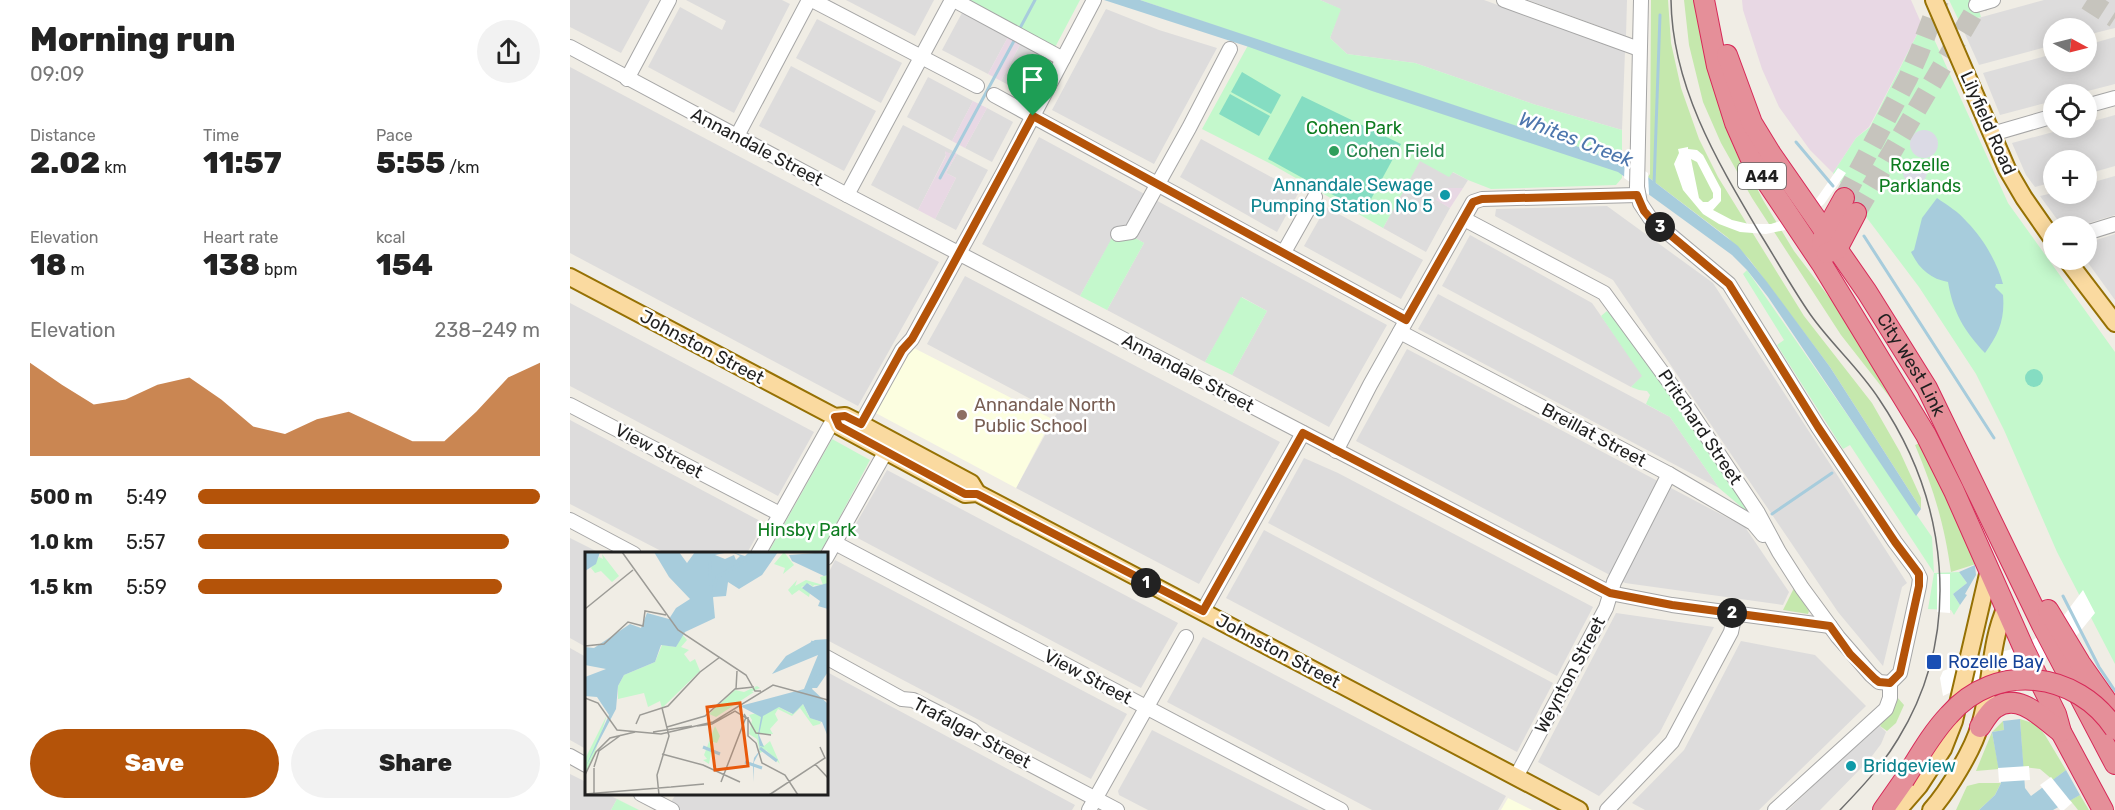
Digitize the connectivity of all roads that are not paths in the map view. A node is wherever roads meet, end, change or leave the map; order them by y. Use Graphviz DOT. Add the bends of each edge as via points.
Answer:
graph roads {
  1 [pos="669,0"];
  2 [pos="811,0"];
  3 [pos="953,0"];
  4 [pos="1094,0"];
  5 [pos="1504,0"];
  6 [pos="1641,0"];
  7 [pos="1704,0"];
  8 [pos="1715,0"];
  9 [pos="1934,0"];
  10 [pos="1993,0"];
  11 [pos="1976,5"];
  12 [pos="570,47"];
  13 [pos="1230,49"];
  14 [pos="1639,49"];
  15 [pos="922,57"];
  16 [pos="1063,59"];
  17 [pos="627,79"];
  18 [pos="977,86"];
  19 [pos="994,95"];
  20 [pos="2115,98"];
  21 [pos="2097,103"];
  22 [pos="1033,116"];
  23 [pos="2043,119"];
  24 [pos="1992,134"];
  25 [pos="737,136"];
  26 [pos="1158,183"];
  27 [pos="1637,191"];
  28 [pos="847,195"];
  29 [pos="1315,196"];
  30 [pos="1802,200"];
  31 [pos="1850,205"];
  32 [pos="1464,219"];
  33 [pos="2115,224"];
  34 [pos="2043,225"];
  35 [pos="2097,230"];
  36 [pos="1825,232"];
  37 [pos="1118,234"];
  38 [pos="1284,252"];
  39 [pos="960,253"];
  40 [pos="1823,254"];
  41 [pos="2075,270"];
  42 [pos="570,277"];
  43 [pos="2115,323"];
  44 [pos="1403,326"];
  45 [pos="570,405"];
  46 [pos="835,417"];
  47 [pos="861,424"];
  48 [pos="1303,433"];
  49 [pos="1336,450"];
  50 [pos="886,451"];
  51 [pos="1669,474"];
  52 [pos="977,494"];
  53 [pos="780,514"];
  54 [pos="570,520"];
  55 [pos="835,543"];
  56 [pos="2005,548"];
  57 [pos="630,552"];
  58 [pos="759,552"];
  59 [pos="1779,552"];
  60 [pos="828,555"];
  61 [pos="1989,570"];
  62 [pos="2022,582"];
  63 [pos="1610,593"];
  64 [pos="1203,611"];
  65 [pos="2004,611"];
  66 [pos="1735,614"];
  67 [pos="1830,626"];
  68 [pos="1186,637"];
  69 [pos="828,658"];
  70 [pos="1890,683"];
  71 [pos="1147,708"];
  72 [pos="2115,713"];
  73 [pos="1980,727"];
  74 [pos="2061,732"];
  75 [pos="2108,733"];
  76 [pos="570,756"];
  77 [pos="585,764"];
  78 [pos="2115,764"];
  79 [pos="1516,777"];
  80 [pos="643,795"];
  81 [pos="1093,804"];
  82 [pos="672,810"];
  83 [pos="1117,810"];
  84 [pos="1341,810"];
  85 [pos="1579,810"];
  86 [pos="1607,810"];
  87 [pos="1774,810"];
  88 [pos="1883,810"];
  89 [pos="1898,810"];
  90 [pos="1932,810"];
  91 [pos="2103,810"];
  1 -- 17 [label="street"];
  2 -- 15 [label="street"];
  2 -- 25 [label="street"];
  3 -- 15 [label="street"];
  3 -- 16 [label="street"];
  4 -- 16 [label="street"];
  5 -- 14 [label="street"];
  6 -- 14 [label="street"];
  7 -- 40 [label="highway, City West Link / A44" via="1717,66 1750,157"];
  8 -- 30 [label="highway, City West Link / A44" via="1730,66 1752,123"];
  9 -- 24 [label="main road, Lilyfield Road"];
  10 -- 11 [label="street"];
  12 -- 17 [label="street, Annandale Street"];
  13 -- 26 [label="street"];
  14 -- 27 [label="street"];
  15 -- 18 [label="street"];
  15 -- 28 [label="street"];
  16 -- 22 [label="street"];
  17 -- 25 [label="street, Annandale Street"];
  19 -- 22 [label="street, Breillat Street"];
  20 -- 21 [label="street"];
  22 -- 26 [label="street, Breillat Street"];
  22 -- 39 [label="street"];
  23 -- 24 [label="street"];
  24 -- 34 [label="main road, Lilyfield Road" via="2014,182"];
  25 -- 28 [label="street, Annandale Street"];
  26 -- 37 [label="street" via="1131,232"];
  26 -- 38 [label="street, Breillat Street"];
  27 -- 32 [label="street" via="1482,199 1473,202"];
  27 -- 70 [label="street" via="1650,218 1729,284 1818,427 1916,570 1920,582 1900,673"];
  28 -- 39 [label="street, Annandale Street"];
  29 -- 38 [label="street"];
  30 -- 31 [label="highway" via="1826,206"];
  30 -- 36 [label="highway, City West Link / A44"];
  31 -- 36 [label="highway"];
  31 -- 40 [label="highway"];
  32 -- 44 [label="street"];
  32 -- 59 [label="street, Pritchard Street" via="1604,293 1680,396 1758,513"];
  33 -- 35 [label="street"];
  36 -- 40 [label="highway, City West Link / A44"];
  38 -- 44 [label="street, Breillat Street"];
  39 -- 47 [label="street"];
  39 -- 48 [label="street, Annandale Street"];
  40 -- 56 [label="highway, City West Link / A44" via="1908,355 1928,388"];
  40 -- 61 [label="highway, City West Link / A44" via="1926,435"];
  41 -- 43 [label="main road"];
  42 -- 46 [label="main road, Johnston Street"];
  44 -- 49 [label="street"];
  44 -- 51 [label="street, Breillat Street"];
  45 -- 53 [label="street, View Street"];
  46 -- 47 [label="main road, Johnston Street" via="845,416"];
  46 -- 50 [label="main road, Johnston Street" via="839,426"];
  46 -- 53 [label="street"];
  47 -- 52 [label="main road, Johnston Street" via="971,483"];
  48 -- 49 [label="street, Annandale Street"];
  48 -- 64 [label="street"];
  49 -- 63 [label="street, Annandale Street"];
  50 -- 52 [label="main road, Johnston Street" via="965,494"];
  50 -- 55 [label="street"];
  51 -- 59 [label="street, Breillat Street" via="1753,524"];
  51 -- 63 [label="street, Weynton Street"];
  52 -- 64 [label="main road, Johnston Street"];
  53 -- 58 [label="street"];
  54 -- 57 [label="street"];
  55 -- 60 [label="street"];
  55 -- 71 [label="street, View Street"];
  56 -- 62 [label="highway, City West Link / A44"];
  56 -- 65 [label="highway" via="2011,590"];
  59 -- 67 [label="street, Pritchard Street"];
  61 -- 65 [label="highway, City West Link / A44"];
  61 -- 89 [label="main road" via="1954,721 1943,749"];
  62 -- 72 [label="highway" via="2042,602"];
  62 -- 75 [label="highway, City West Link" via="2058,656"];
  63 -- 66 [label="street, Annandale Street"];
  63 -- 79 [label="street, Weynton Street" via="1606,608"];
  64 -- 79 [label="main road, Johnston Street"];
  65 -- 73 [label="main road"];
  65 -- 74 [label="highway, City West Link / A44" via="2056,714"];
  66 -- 67 [label="street, Annandale Street"];
  66 -- 86 [label="street" via="1731,632 1671,742"];
  67 -- 70 [label="street, Pritchard Street" via="1871,675 1879,682"];
  68 -- 71 [label="street"];
  69 -- 81 [label="street, Trafalgar Street" via="902,699 913,700 972,730"];
  70 -- 87 [label="street" via="1886,709"];
  71 -- 81 [label="street"];
  71 -- 84 [label="street, View Street"];
  73 -- 74 [label="highway" via="1995,708 2013,704 2032,709"];
  73 -- 90 [label="main road"];
  74 -- 91 [label="highway, A44"];
  75 -- 78 [label="highway"];
  75 -- 88 [label="highway, bridge" via="2102,711 2071,689 2043,681 2009,681 1976,693 1949,715"];
  76 -- 77 [label="street"];
  79 -- 85 [label="main road, Johnston Street"];
  80 -- 82 [label="street"];
  81 -- 83 [label="street, Trafalgar Street"];
}
